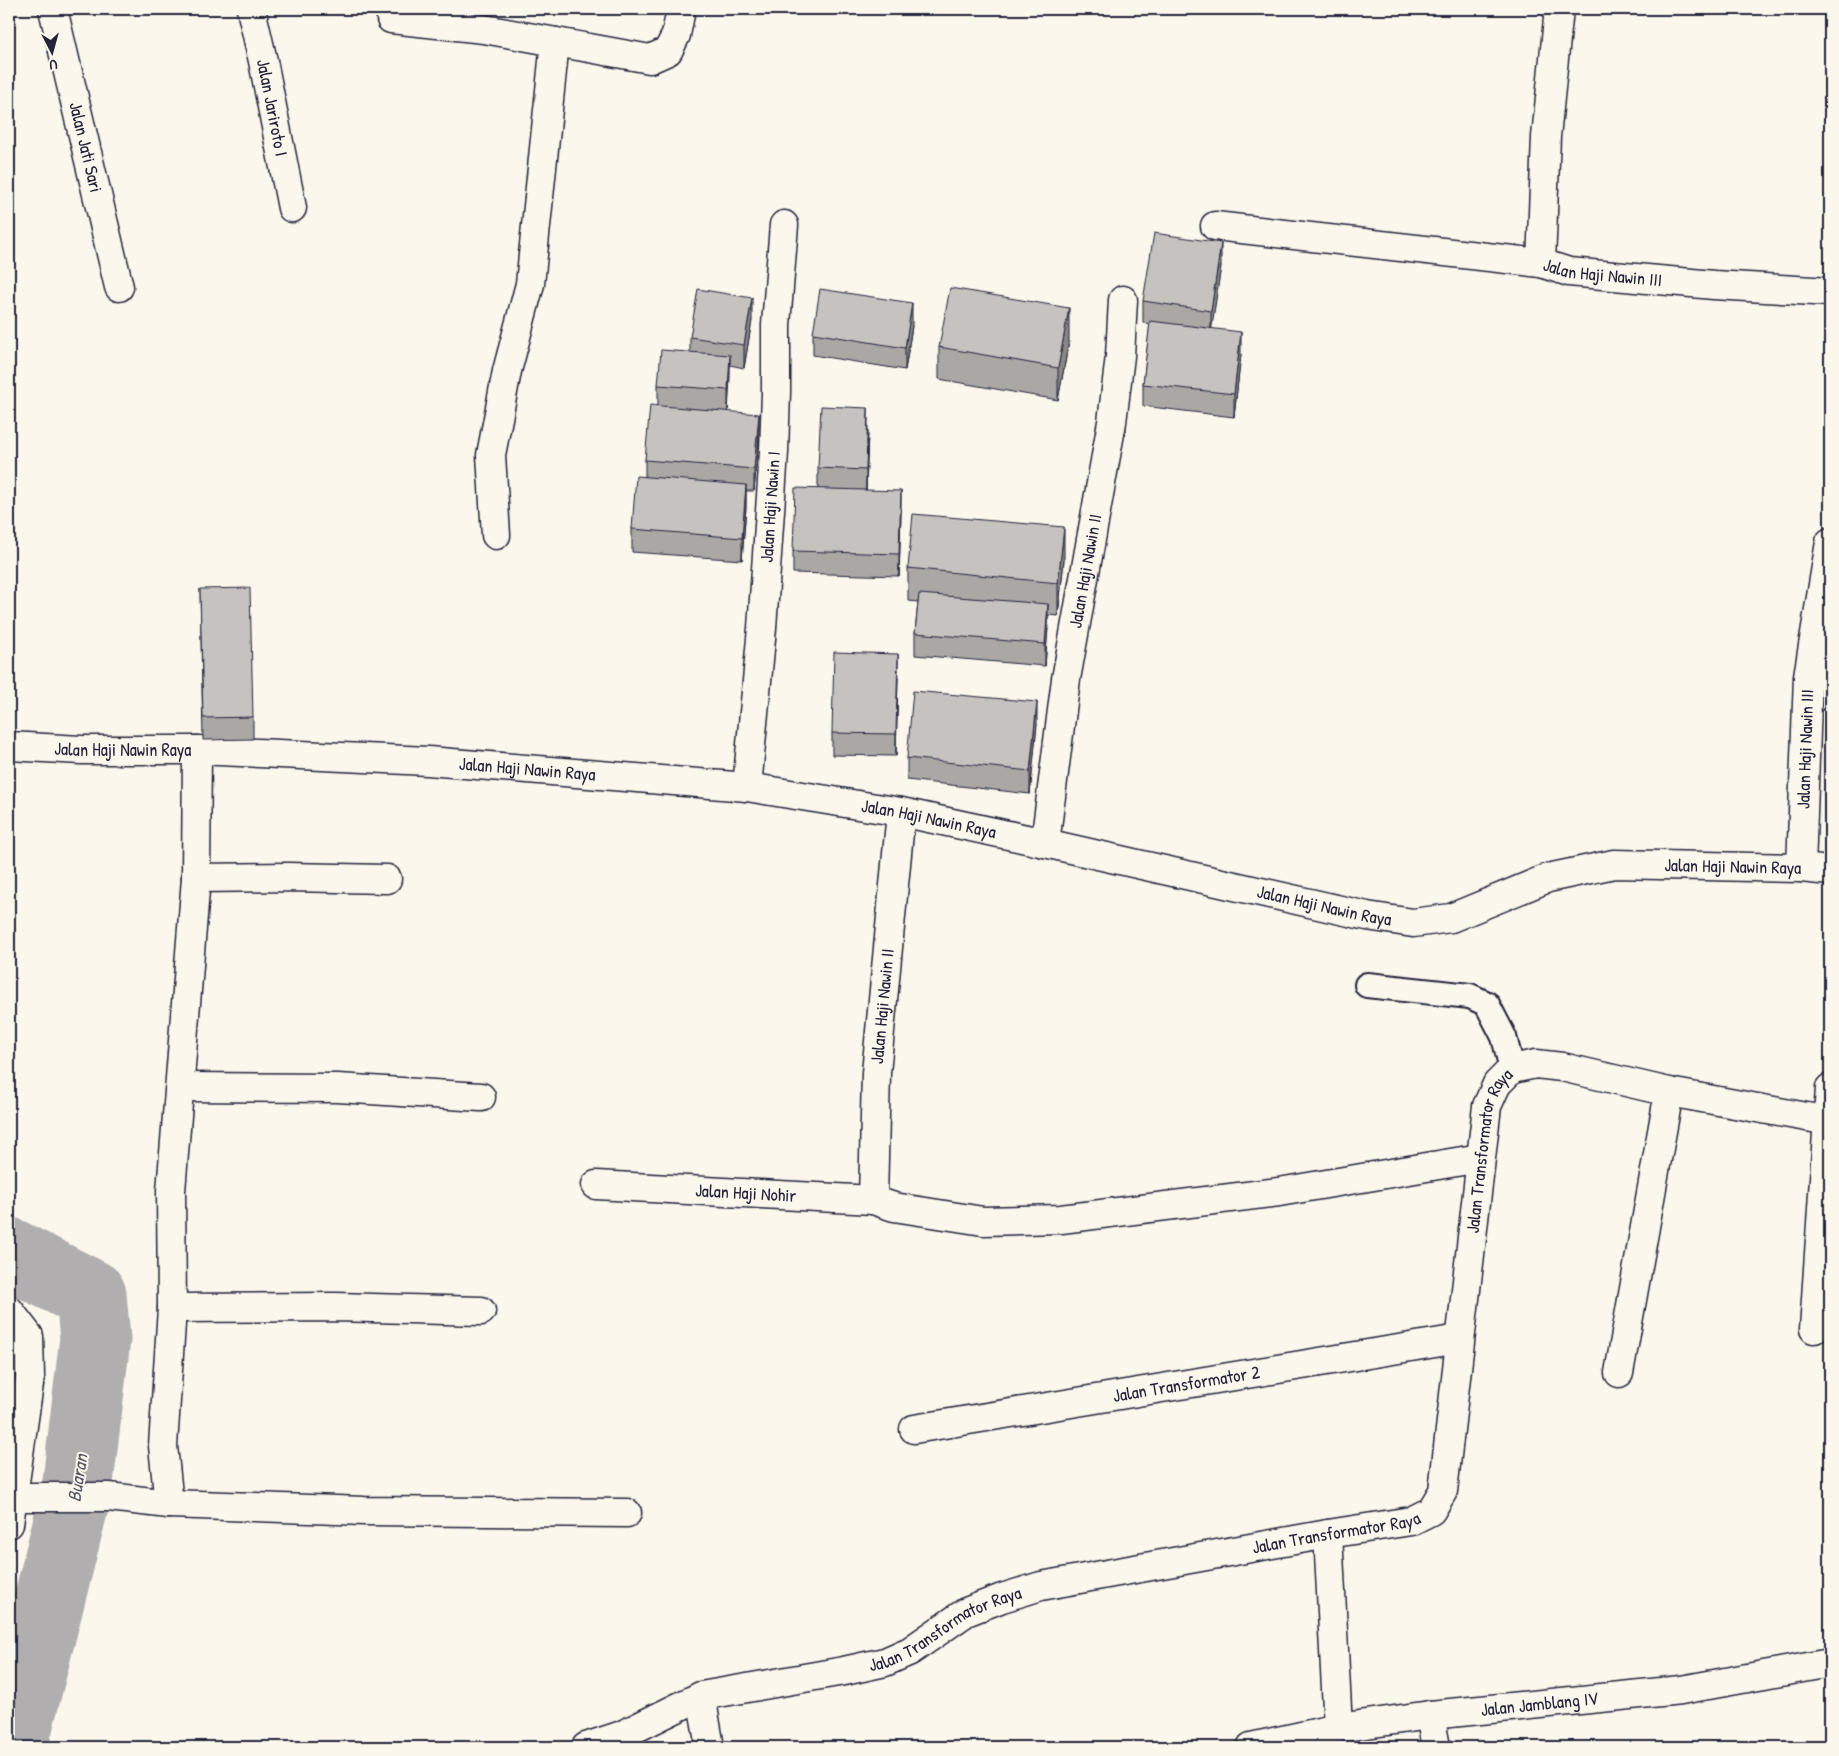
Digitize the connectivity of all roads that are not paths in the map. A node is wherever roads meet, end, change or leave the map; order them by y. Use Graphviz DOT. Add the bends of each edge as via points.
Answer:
graph roads {
  1 [pos="53,9"];
  2 [pos="251,9"];
  3 [pos="681,9"];
  4 [pos="1559,9"];
  5 [pos="391,19"];
  6 [pos="555,42"];
  7 [pos="292,208"];
  8 [pos="784,225"];
  9 [pos="1214,226"];
  10 [pos="1541,263"];
  11 [pos="119,287"];
  12 [pos="1830,292"];
  13 [pos="1123,300"];
  14 [pos="496,535"];
  15 [pos="1830,542"];
  16 [pos="9,746"];
  17 [pos="197,750"];
  18 [pos="747,786"];
  19 [pos="901,812"];
  20 [pos="1045,842"];
  21 [pos="1802,868"];
  22 [pos="1830,871"];
  23 [pos="196,878"];
  24 [pos="387,879"];
  25 [pos="1367,986"];
  26 [pos="1512,1069"];
  27 [pos="180,1087"];
  28 [pos="1830,1088"];
  29 [pos="1669,1092"];
  30 [pos="481,1097"];
  31 [pos="1829,1121"];
  32 [pos="1480,1158"];
  33 [pos="596,1185"];
  34 [pos="883,1204"];
  35 [pos="172,1308"];
  36 [pos="9,1310"];
  37 [pos="481,1311"];
  38 [pos="1814,1329"];
  39 [pos="1459,1339"];
  40 [pos="1619,1373"];
  41 [pos="914,1429"];
  42 [pos="13,1482"];
  43 [pos="169,1504"];
  44 [pos="626,1513"];
  45 [pos="9,1524"];
  46 [pos="1328,1534"];
  47 [pos="1830,1664"];
  48 [pos="701,1696"];
  49 [pos="1430,1715"];
  50 [pos="1338,1728"];
  51 [pos="586,1747"];
  52 [pos="710,1747"];
  53 [pos="1251,1747"];
  54 [pos="1436,1747"];
  1 -- 11 [label="street, Jalan Jati Sari"];
  2 -- 7 [label="street, Jalan Jariroto I"];
  3 -- 6 [label="street" via="676,35 668,51 650,59"];
  4 -- 10 [label="street, Jalan Haji Nawin III" via="1546,137"];
  5 -- 6 [label="street" via="484,29"];
  6 -- 14 [label="street" via="530,284 507,371 491,455"];
  8 -- 18 [label="street, Jalan Haji Nawin I" via="776,325 774,452"];
  9 -- 10 [label="street"];
  10 -- 12 [label="street, Jalan Haji Nawin III" via="1569,272"];
  13 -- 20 [label="street, Jalan Haji Nawin II" via="1112,422 1066,679"];
  15 -- 21 [label="street, Jalan Haji Nawin III" via="1808,676"];
  16 -- 17 [label="street, Jalan Haji Nawin Raya"];
  17 -- 18 [label="street, Jalan Haji Nawin Raya" via="428,761"];
  17 -- 23 [label="street"];
  18 -- 19 [label="street, Jalan Haji Nawin Raya"];
  19 -- 20 [label="street, Jalan Haji Nawin Raya"];
  19 -- 34 [label="street, Jalan Haji Nawin II" via="876,1073"];
  20 -- 21 [label="street, Jalan Haji Nawin Raya" via="1367,916 1413,923 1451,918 1548,878 1614,864"];
  21 -- 22 [label="street, Jalan Haji Nawin Raya"];
  23 -- 24 [label="street"];
  23 -- 27 [label="street"];
  25 -- 26 [label="lane" via="1470,996 1487,1004 1504,1038"];
  26 -- 29 [label="street, Jalan Transformator Raya" via="1536,1064 1562,1067"];
  26 -- 32 [label="street, Jalan Transformator Raya" via="1497,1084 1486,1106"];
  27 -- 30 [label="street" via="338,1088"];
  27 -- 35 [label="street" via="171,1191"];
  28 -- 31 [label="street"];
  29 -- 31 [label="street, Jalan Transformator Raya"];
  29 -- 40 [label="street"];
  31 -- 38 [label="street"];
  32 -- 34 [label="street, Jalan Haji Nohir" via="1279,1192 1060,1219 982,1221"];
  32 -- 39 [label="street, Jalan Transformator Raya"];
  33 -- 34 [label="street, Jalan Haji Nohir"];
  35 -- 37 [label="street" via="336,1307"];
  35 -- 43 [label="street" via="163,1446"];
  36 -- 42 [label="street" via="29,1336 30,1377"];
  39 -- 41 [label="street, Jalan Transformator 2"];
  39 -- 46 [label="street, Jalan Transformator Raya" via="1443,1491 1430,1511 1411,1521"];
  42 -- 43 [label="street" via="62,1497"];
  42 -- 45 [label="street"];
  43 -- 44 [label="street" via="364,1511"];
  46 -- 48 [label="street, Jalan Transformator Raya" via="1041,1586 966,1612 910,1651 886,1662"];
  46 -- 50 [label="street"];
  47 -- 49 [label="street, Jalan Jamblang IV" via="1681,1690"];
  48 -- 51 [label="street, Jalan Transformator Raya" via="622,1735"];
  48 -- 52 [label="street"];
  49 -- 50 [label="street, Jalan Jamblang IV"];
  49 -- 54 [label="street"];
  50 -- 53 [label="street, Jalan Jamblang IV"];
}
